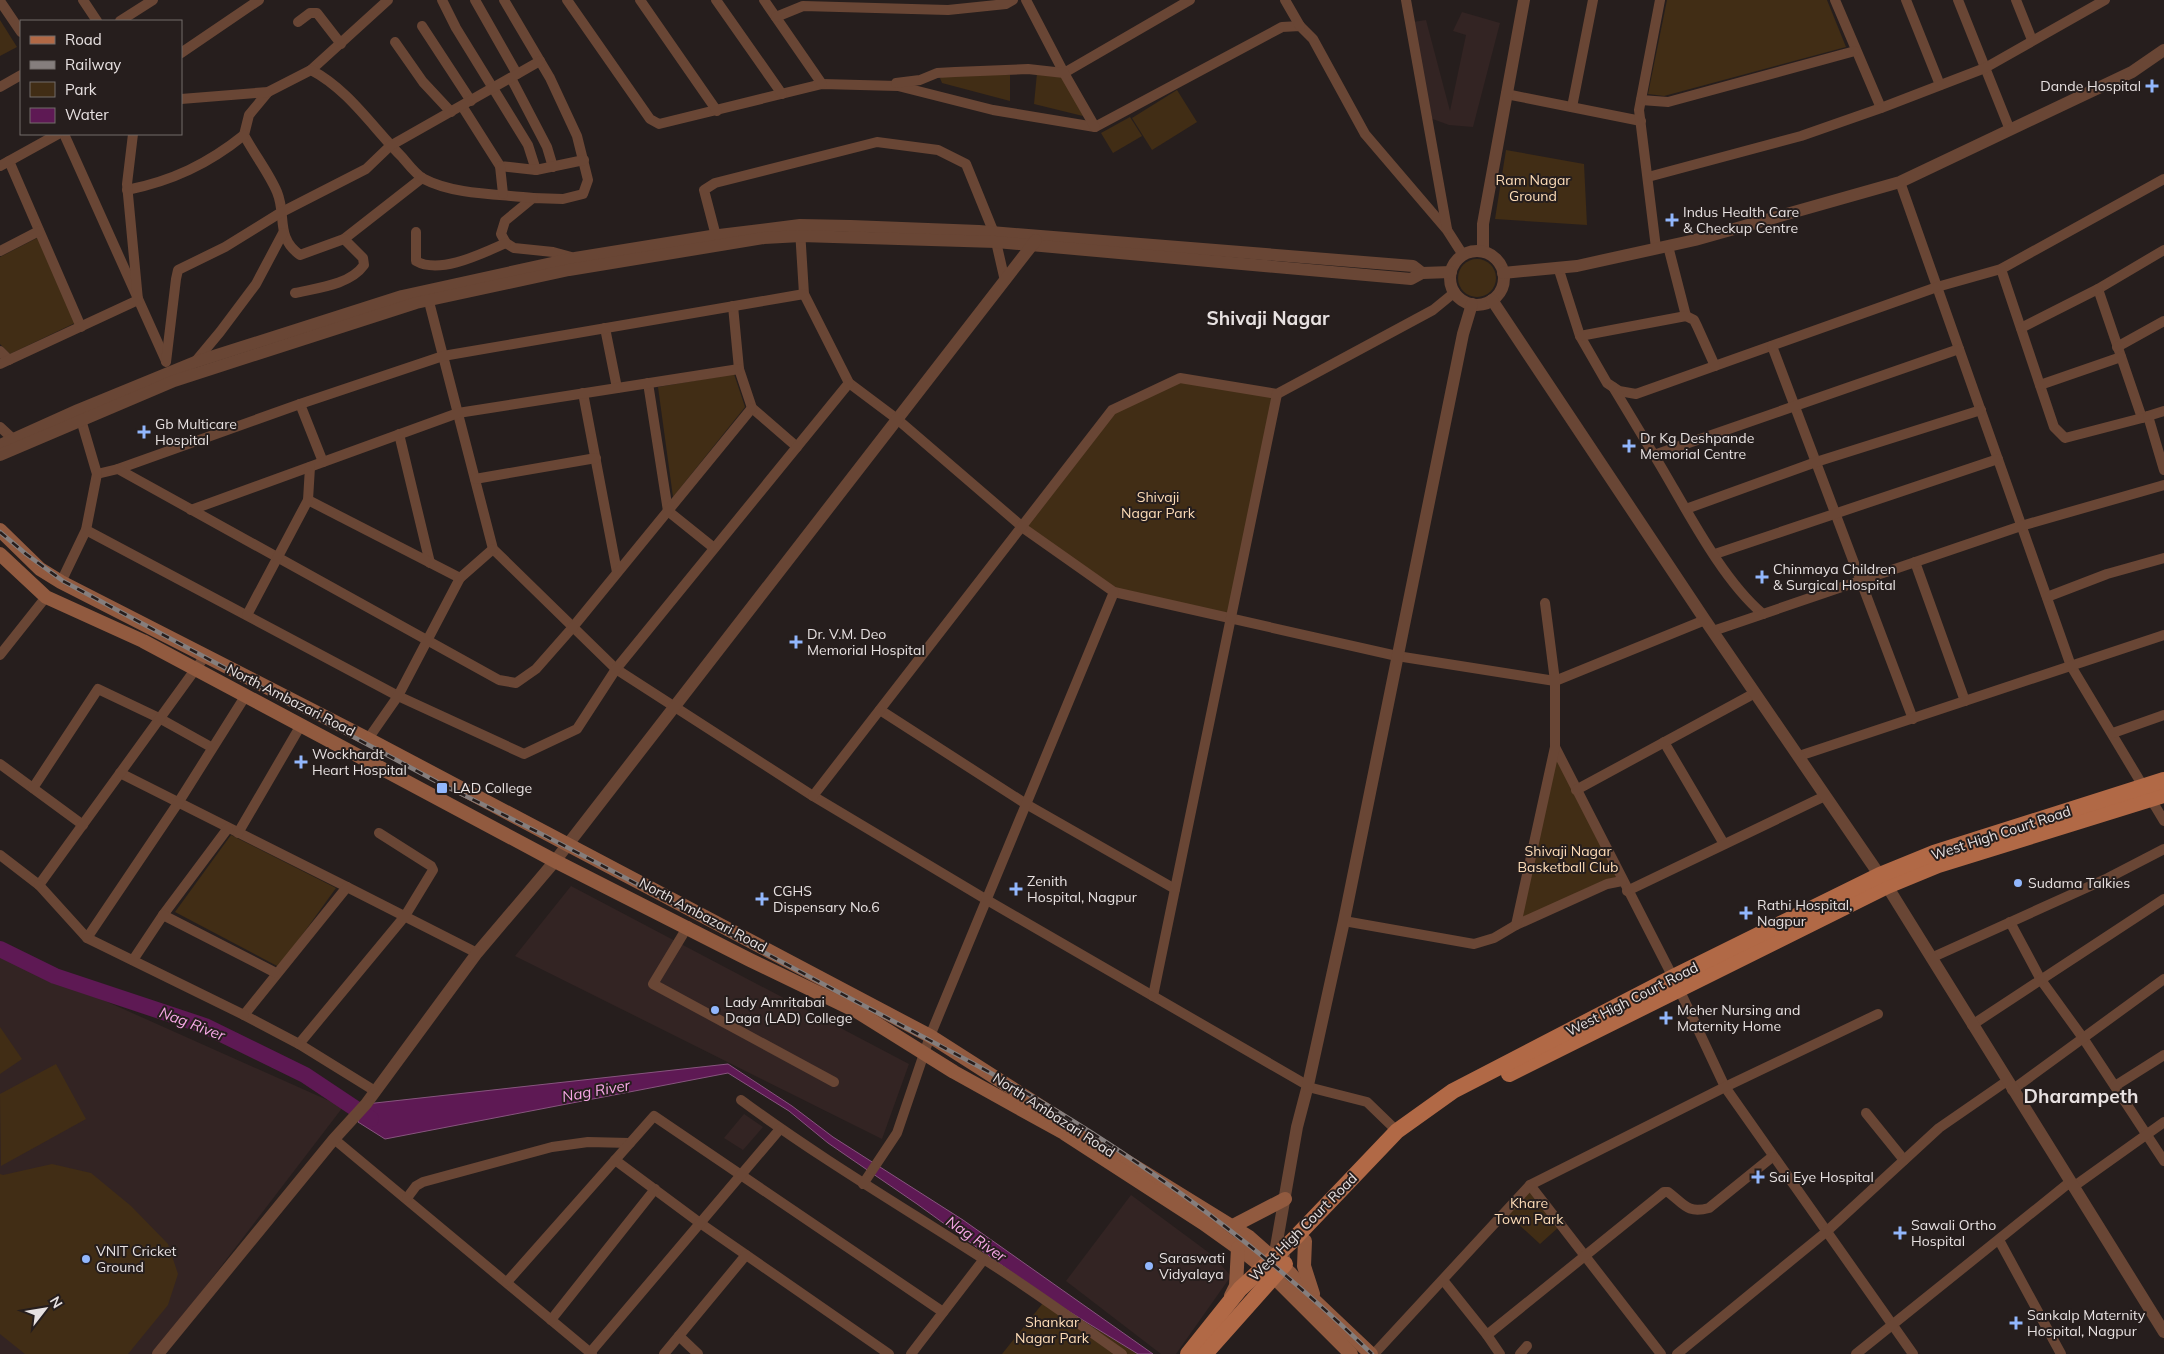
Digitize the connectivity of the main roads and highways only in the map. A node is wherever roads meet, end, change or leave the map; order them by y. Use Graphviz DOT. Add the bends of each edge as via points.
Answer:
graph roads {
  1 [pos="0,530"];
  2 [pos="0,554"];
  3 [pos="2164,780"];
  4 [pos="2153,794"];
  5 [pos="1676,983"];
  6 [pos="1285,1199"];
  7 [pos="1233,1226"];
  8 [pos="1305,1241"];
  9 [pos="1238,1248"];
  10 [pos="1277,1264"];
  11 [pos="1314,1300"];
  12 [pos="1224,1308"];
  13 [pos="1188,1354"];
  14 [pos="1205,1354"];
  15 [pos="1351,1354"];
  16 [pos="1372,1354"];
  1 -- 7 [label="main road, North Ambazari Road" via="40,569 61,582 368,739 930,1036"];
  2 -- 9 [label="main road, North Ambazari Road" via="46,597 143,641 555,861 858,1012 1064,1133"];
  3 -- 4 [label="main road, West High Court Road"];
  4 -- 5 [label="main road, West High Court Road" via="1934,853"];
  5 -- 8 [label="main road, West High Court Road" via="1460,1098 1404,1138"];
  5 -- 10 [label="main road, West High Court Road" via="1453,1091 1397,1131"];
  6 -- 7 [label="main road"];
  7 -- 10 [label="main road, North Ambazari Road" via="1252,1239"];
  8 -- 10 [label="main road, West High Court Road"];
  8 -- 11 [label="main road" via="1304,1266"];
  9 -- 10 [label="main road, North Ambazari Road"];
  9 -- 12 [label="main road" via="1236,1286"];
  10 -- 11 [label="main road, North Ambazari Road"];
  10 -- 12 [label="main road, West High Court Road" via="1240,1289"];
  10 -- 14 [label="main road, West High Court Road"];
  10 -- 15 [label="main road, North Ambazari Road"];
  11 -- 16 [label="main road, North Ambazari Road"];
  12 -- 13 [label="main road, West High Court Road"];
}
